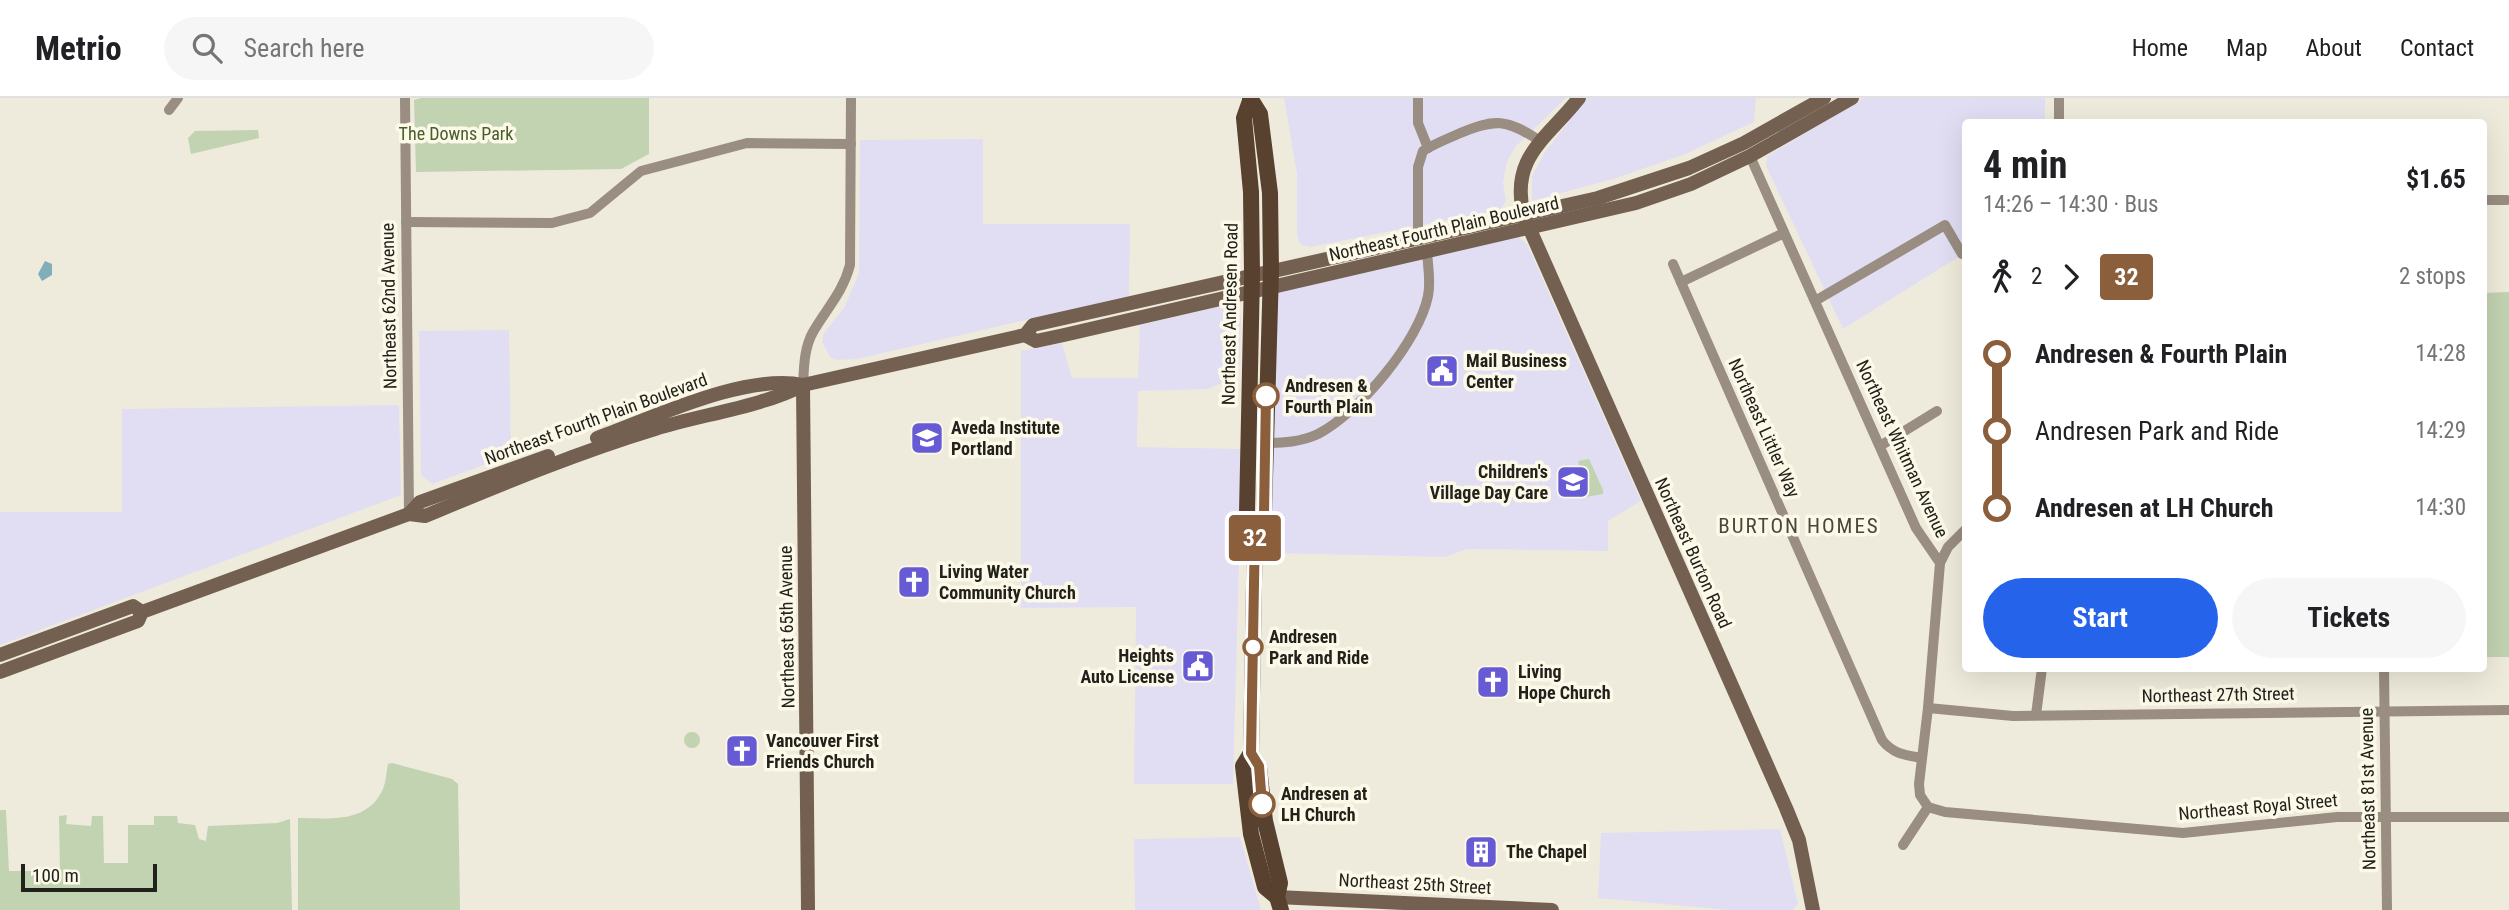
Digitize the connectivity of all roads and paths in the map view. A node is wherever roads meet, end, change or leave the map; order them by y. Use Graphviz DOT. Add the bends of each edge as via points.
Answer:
graph roads {
  1 [pos="178,98"];
  2 [pos="405,98"];
  3 [pos="850,98"];
  4 [pos="1418,98"];
  5 [pos="1579,98"];
  6 [pos="1825,98"];
  7 [pos="1852,98"];
  8 [pos="2059,98"];
  9 [pos="1250,99"];
  10 [pos="169,110"];
  11 [pos="2059,119"];
  12 [pos="1540,141"];
  13 [pos="850,144"];
  14 [pos="1427,148"];
  15 [pos="1750,156"];
  16 [pos="2487,200"];
  17 [pos="2507,200"];
  18 [pos="1524,216"];
  19 [pos="406,222"];
  20 [pos="1530,230"];
  21 [pos="1784,233"];
  22 [pos="1418,238"];
  23 [pos="1427,253"];
  24 [pos="1962,254"];
  25 [pos="1673,264"];
  26 [pos="1271,271"];
  27 [pos="1252,275"];
  28 [pos="1681,282"];
  29 [pos="1269,288"];
  30 [pos="1250,293"];
  31 [pos="1815,301"];
  32 [pos="1026,335"];
  33 [pos="803,385"];
  34 [pos="1248,402"];
  35 [pos="1937,411"];
  36 [pos="1265,443"];
  37 [pos="1880,446"];
  38 [pos="1247,456"];
  39 [pos="1264,513"];
  40 [pos="409,514"];
  41 [pos="1255,527"];
  42 [pos="1962,533"];
  43 [pos="1940,563"];
  44 [pos="142,612"];
  45 [pos="0,655"];
  46 [pos="0,672"];
  47 [pos="2041,672"];
  48 [pos="2384,672"];
  49 [pos="1928,708"];
  50 [pos="2509,710"];
  51 [pos="2385,711"];
  52 [pos="2036,715"];
  53 [pos="1922,758"];
  54 [pos="1928,807"];
  55 [pos="2385,817"];
  56 [pos="2509,817"];
  57 [pos="1903,845"];
  58 [pos="1279,904"];
  59 [pos="808,910"];
  60 [pos="1552,910"];
  61 [pos="1813,910"];
  62 [pos="2386,910"];
  1 -- 10 [label="street"];
  2 -- 19 [label="street, Northeast 62nd Avenue"];
  3 -- 13 [label="street"];
  4 -- 14 [label="street" via="1418,123"];
  5 -- 12 [label="main road, Northeast Burton Road"];
  6 -- 15 [label="main road" via="1821,106 1751,148"];
  6 -- 18 [label="main road, Northeast Fourth Plain Boulevard" via="1689,169"];
  7 -- 15 [label="main road, Northeast Fourth Plain Boulevard"];
  8 -- 11 [label="street"];
  9 -- 26 [label="main road, Northeast Andresen Road" via="1260,114 1265,148"];
  9 -- 27 [label="main road, Northeast Andresen Road" via="1244,118"];
  12 -- 14 [label="street" via="1518,127 1493,122"];
  12 -- 18 [label="main road, Northeast Burton Road" via="1521,173"];
  13 -- 19 [label="street" via="747,143 641,171 590,212 552,223"];
  13 -- 33 [label="street" via="850,265 842,291 806,350"];
  14 -- 22 [label="street" via="1418,160"];
  15 -- 20 [label="main road, Northeast Fourth Plain Boulevard" via="1661,195"];
  15 -- 21 [label="street, Northeast Whitman Avenue"];
  16 -- 17 [label="street"];
  18 -- 20 [label="main road, Northeast Burton Road"];
  18 -- 22 [label="main road, Northeast Fourth Plain Boulevard"];
  19 -- 40 [label="street, Northeast 62nd Avenue"];
  20 -- 23 [label="main road, Northeast Fourth Plain Boulevard"];
  20 -- 61 [label="main road, Northeast Burton Road" via="1786,808 1799,840"];
  21 -- 28 [label="street"];
  21 -- 31 [label="street, Northeast Whitman Avenue"];
  22 -- 26 [label="main road, Northeast Fourth Plain Boulevard"];
  23 -- 29 [label="main road, Northeast Fourth Plain Boulevard"];
  23 -- 36 [label="street" via="1425,305 1383,377 1317,435"];
  24 -- 31 [label="street" via="1945,225 1935,224"];
  25 -- 28 [label="street, Northeast Littler Way"];
  26 -- 27 [label="main road, Northeast Fourth Plain Boulevard"];
  26 -- 29 [label="main road, Northeast Andresen Road"];
  27 -- 30 [label="main road, Northeast Andresen Road"];
  27 -- 32 [label="main road, Northeast Fourth Plain Boulevard" via="1033,325"];
  28 -- 53 [label="street, Northeast Littler Way" via="1882,740 1899,754"];
  29 -- 30 [label="main road, Northeast Fourth Plain Boulevard"];
  29 -- 36 [label="main road, Northeast Andresen Road"];
  30 -- 32 [label="main road, Northeast Fourth Plain Boulevard" via="1036,341"];
  30 -- 34 [label="main road, Northeast Andresen Road"];
  31 -- 37 [label="street, Northeast Whitman Avenue"];
  32 -- 33 [label="main road, Northeast Fourth Plain Boulevard"];
  33 -- 40 [label="main road, Northeast Fourth Plain Boulevard" via="782,381 694,402 420,502"];
  33 -- 59 [label="main road, Northeast 65th Avenue"];
  34 -- 36 [label="main road" via="1256,415 1256,439"];
  34 -- 38 [label="main road, Northeast Andresen Road"];
  35 -- 37 [label="street"];
  36 -- 39 [label="main road, Northeast Andresen Road"];
  37 -- 43 [label="street, Northeast Whitman Avenue" via="1916,528"];
  38 -- 39 [label="main road" via="1255,460 1255,500"];
  38 -- 41 [label="main road, Northeast Andresen Road" via="1247,513"];
  39 -- 41 [label="main road"];
  40 -- 44 [label="main road, Northeast Fourth Plain Boulevard"];
  41 -- 58 [label="main road, Northeast Andresen Road" via="1251,753 1243,766 1251,834 1265,887"];
  42 -- 43 [label="street"];
  43 -- 49 [label="street, Northeast Whitman Avenue"];
  44 -- 45 [label="main road, Northeast Fourth Plain Boulevard" via="133,606"];
  44 -- 46 [label="main road, Northeast Fourth Plain Boulevard" via="138,621"];
  47 -- 52 [label="street"];
  48 -- 51 [label="street, Northeast 81st Avenue"];
  49 -- 52 [label="street, Northeast 27th Street"];
  49 -- 53 [label="street, Northeast Whitman Avenue"];
  50 -- 51 [label="street, Northeast 27th Street"];
  51 -- 52 [label="street, Northeast 27th Street"];
  51 -- 55 [label="street, Northeast 81st Avenue"];
  53 -- 54 [label="street, Northeast Whitman Avenue" via="1920,795"];
  54 -- 55 [label="street, Northeast Royal Street" via="2183,833 2324,818"];
  54 -- 57 [label="street"];
  55 -- 56 [label="street, Northeast Royal Street"];
  55 -- 62 [label="street, Northeast 81st Avenue"];
  58 -- 60 [label="main road, Northeast 25th Street"];
}
